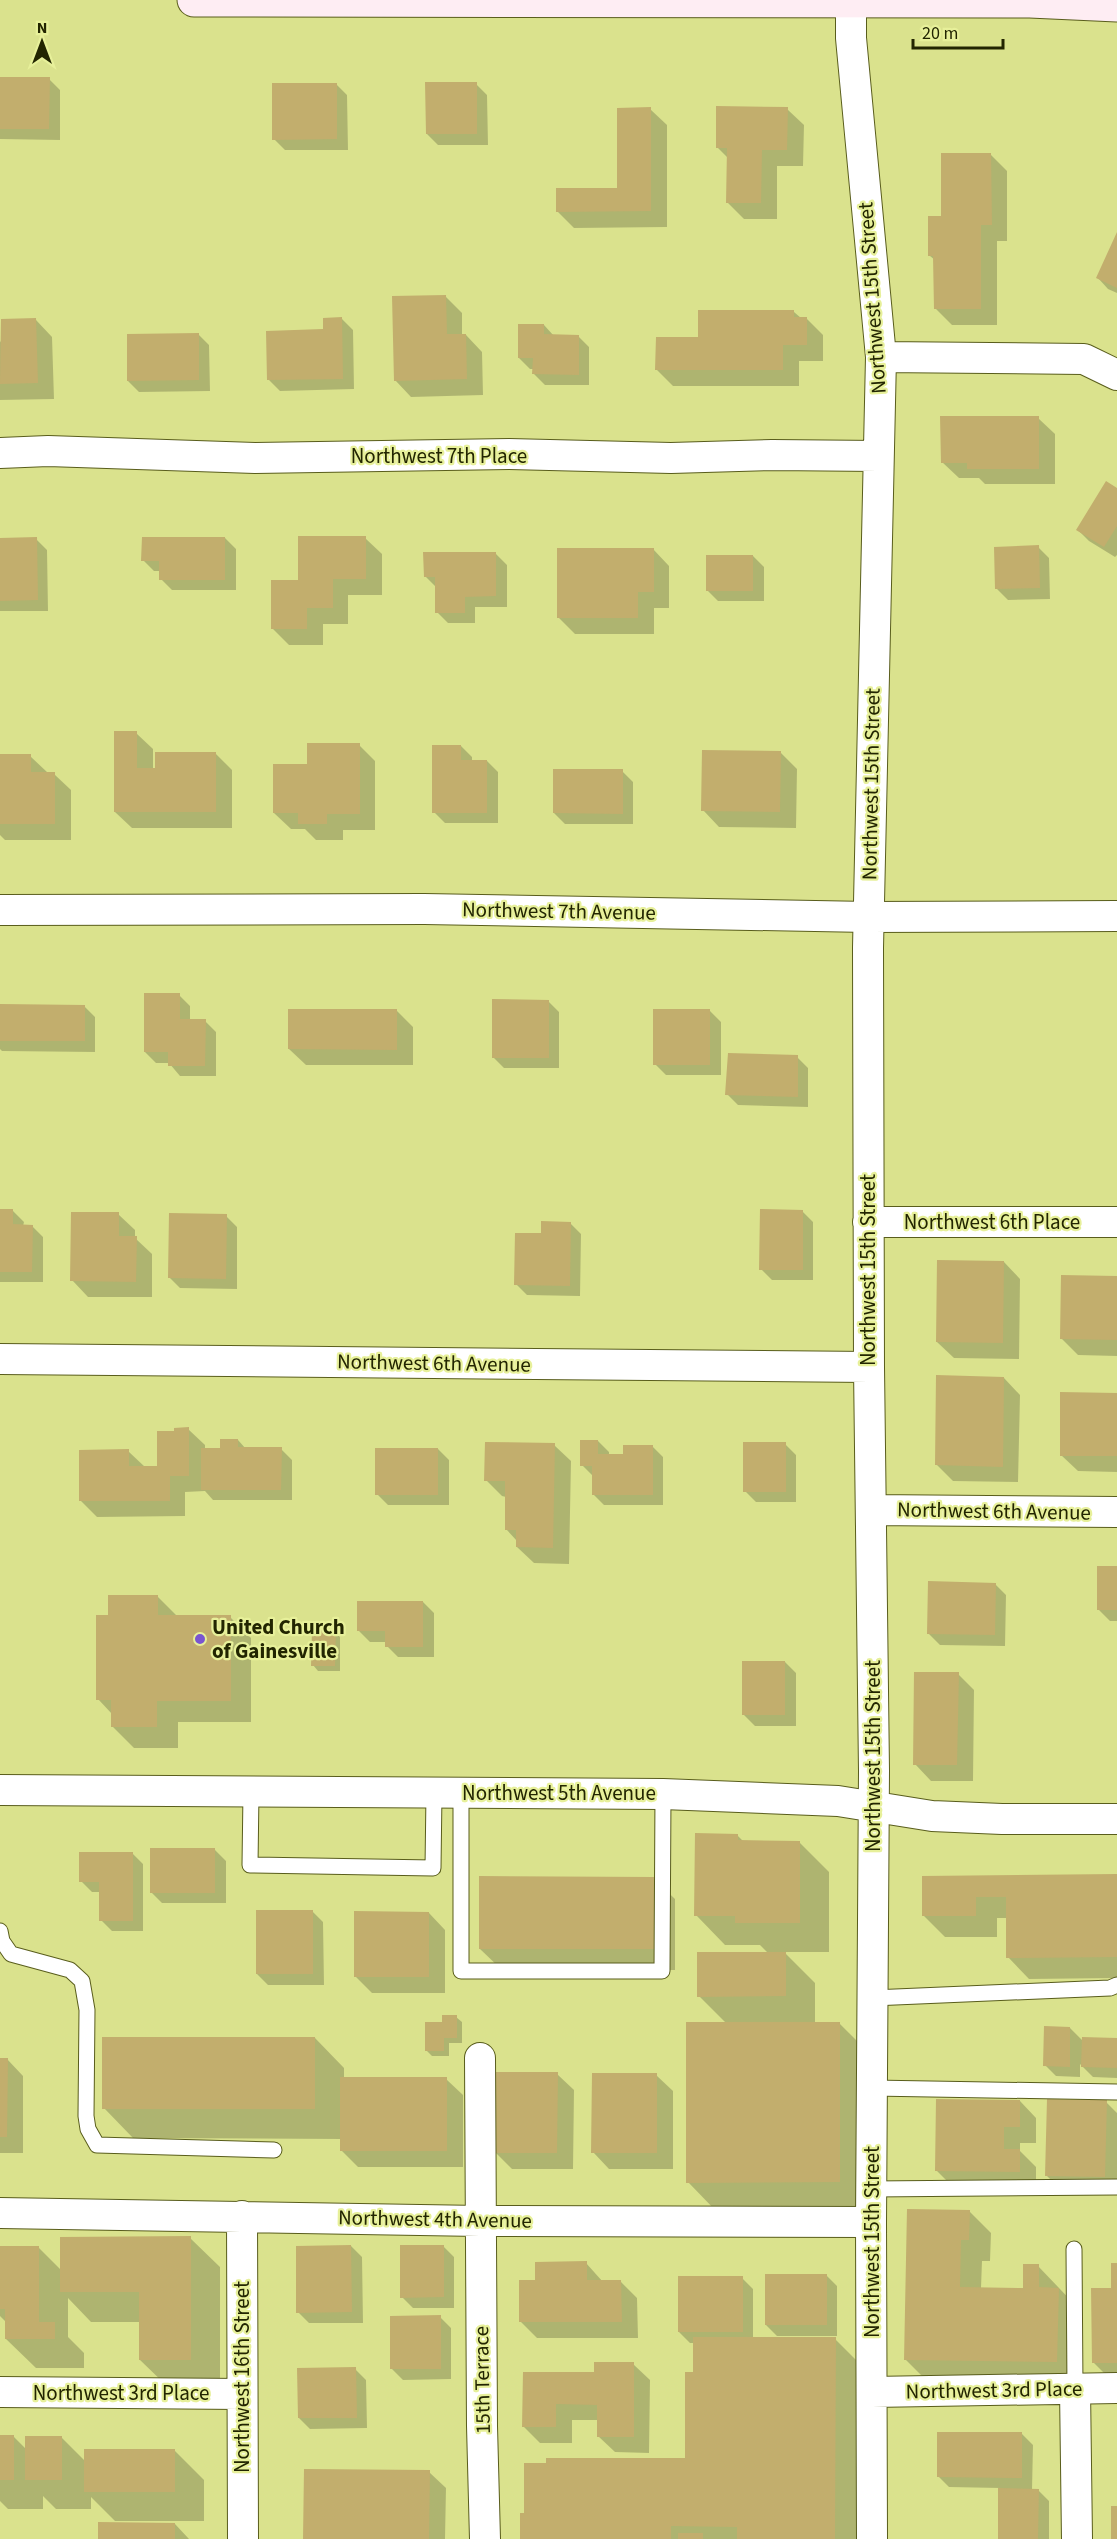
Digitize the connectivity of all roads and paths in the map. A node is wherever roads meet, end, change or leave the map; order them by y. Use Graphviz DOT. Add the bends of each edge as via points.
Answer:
graph roads {
  1 [pos="194,0"];
  2 [pos="851,2"];
  3 [pos="1117,5"];
  4 [pos="880,357"];
  5 [pos="1117,375"];
  6 [pos="0,453"];
  7 [pos="878,456"];
  8 [pos="0,910"];
  9 [pos="1117,916"];
  10 [pos="868,917"];
  11 [pos="868,1222"];
  12 [pos="1117,1222"];
  13 [pos="0,1359"];
  14 [pos="869,1367"];
  15 [pos="871,1510"];
  16 [pos="1117,1512"];
  17 [pos="0,1790"];
  18 [pos="251,1792"];
  19 [pos="448,1792"];
  20 [pos="663,1794"];
  21 [pos="874,1807"];
  22 [pos="1117,1819"];
  23 [pos="0,1931"];
  24 [pos="1117,1985"];
  25 [pos="872,1998"];
  26 [pos="480,2058"];
  27 [pos="872,2088"];
  28 [pos="1117,2092"];
  29 [pos="274,2150"];
  30 [pos="1117,2187"];
  31 [pos="871,2189"];
  32 [pos="0,2213"];
  33 [pos="242,2216"];
  34 [pos="480,2221"];
  35 [pos="871,2222"];
  36 [pos="1074,2249"];
  37 [pos="1117,2388"];
  38 [pos="1075,2389"];
  39 [pos="0,2392"];
  40 [pos="872,2392"];
  41 [pos="242,2394"];
  42 [pos="243,2539"];
  43 [pos="485,2539"];
  44 [pos="873,2539"];
  45 [pos="1077,2539"];
  1 -- 2 [label="street"];
  2 -- 3 [label="street" via="1029,1"];
  2 -- 4 [label="street, Northwest 15th Street"];
  4 -- 5 [label="street" via="1084,359"];
  4 -- 7 [label="street, Northwest 15th Street"];
  6 -- 7 [label="street, Northwest 7th Place" via="255,458 509,454 671,458"];
  7 -- 10 [label="street, Northwest 15th Street"];
  8 -- 10 [label="street, Northwest 7th Avenue" via="424,909"];
  9 -- 10 [label="street, Northwest 7th Avenue"];
  10 -- 11 [label="street, Northwest 15th Street"];
  11 -- 12 [label="street, Northwest 6th Place"];
  11 -- 14 [label="street, Northwest 15th Street"];
  13 -- 14 [label="street, Northwest 6th Avenue"];
  14 -- 15 [label="street, Northwest 15th Street"];
  15 -- 16 [label="street, Northwest 6th Avenue"];
  15 -- 21 [label="street, Northwest 15th Street"];
  17 -- 18 [label="street, Northwest 5th Avenue"];
  18 -- 19 [label="street, Northwest 5th Avenue"];
  18 -- 19 [label="lane" via="250,1865 433,1868"];
  19 -- 20 [label="street, Northwest 5th Avenue"];
  19 -- 20 [label="lane" via="462,1971 662,1971"];
  20 -- 21 [label="street, Northwest 5th Avenue" via="838,1801"];
  21 -- 22 [label="street, Northwest 5th Avenue" via="932,1816"];
  21 -- 25 [label="street, Northwest 15th Street"];
  23 -- 29 [label="lane" via="11,1954 70,1970 82,1981 87,2010 86,2116 97,2145"];
  24 -- 25 [label="lane"];
  25 -- 27 [label="street, Northwest 15th Street"];
  26 -- 34 [label="street, 15th Terrace"];
  27 -- 28 [label="lane"];
  27 -- 31 [label="street, Northwest 15th Street"];
  30 -- 31 [label="lane"];
  31 -- 35 [label="street, Northwest 15th Street"];
  32 -- 33 [label="street, Northwest 4th Avenue"];
  33 -- 34 [label="street, Northwest 4th Avenue"];
  33 -- 41 [label="street, Northwest 16th Street"];
  34 -- 35 [label="street, Northwest 4th Avenue"];
  34 -- 43 [label="street, 15th Terrace"];
  35 -- 40 [label="street, Northwest 15th Street"];
  36 -- 38 [label="lane"];
  37 -- 38 [label="street, Northwest 3rd Place"];
  38 -- 40 [label="street, Northwest 3rd Place"];
  38 -- 45 [label="street"];
  39 -- 41 [label="street, Northwest 3rd Place"];
  40 -- 44 [label="street, Northwest 15th Street"];
  41 -- 42 [label="street, Northwest 16th Street"];
}
